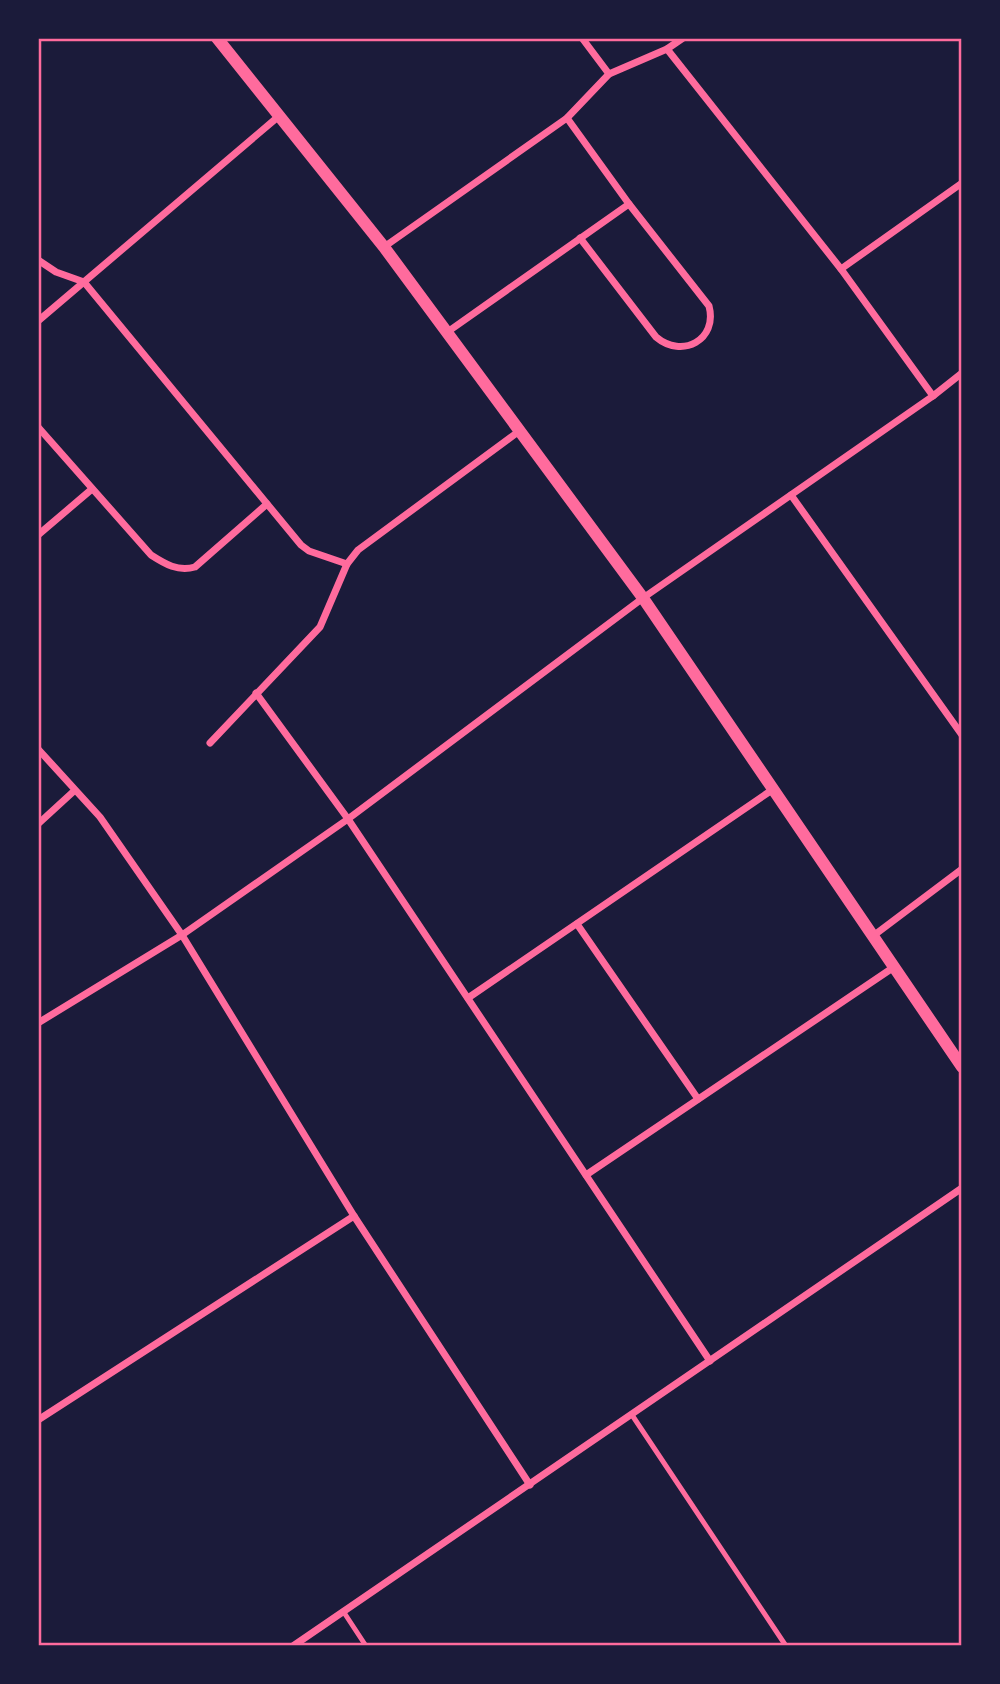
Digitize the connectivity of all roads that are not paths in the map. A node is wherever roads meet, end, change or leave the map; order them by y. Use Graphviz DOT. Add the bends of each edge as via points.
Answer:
graph roads {
  1 [pos="217,38"];
  2 [pos="582,38"];
  3 [pos="683,38"];
  4 [pos="667,49"];
  5 [pos="609,74"];
  6 [pos="279,116"];
  7 [pos="567,118"];
  8 [pos="961,183"];
  9 [pos="629,204"];
  10 [pos="580,239"];
  11 [pos="384,247"];
  12 [pos="38,260"];
  13 [pos="841,269"];
  14 [pos="84,282"];
  15 [pos="38,321"];
  16 [pos="446,333"];
  17 [pos="961,373"];
  18 [pos="933,396"];
  19 [pos="38,427"];
  20 [pos="518,432"];
  21 [pos="92,489"];
  22 [pos="791,495"];
  23 [pos="267,505"];
  24 [pos="38,536"];
  25 [pos="347,564"];
  26 [pos="643,598"];
  27 [pos="256,692"];
  28 [pos="961,734"];
  29 [pos="210,743"];
  30 [pos="38,749"];
  31 [pos="772,790"];
  32 [pos="74,791"];
  33 [pos="348,819"];
  34 [pos="38,824"];
  35 [pos="961,869"];
  36 [pos="578,924"];
  37 [pos="182,935"];
  38 [pos="873,936"];
  39 [pos="894,967"];
  40 [pos="468,999"];
  41 [pos="38,1023"];
  42 [pos="961,1067"];
  43 [pos="698,1099"];
  44 [pos="586,1175"];
  45 [pos="961,1188"];
  46 [pos="354,1216"];
  47 [pos="710,1361"];
  48 [pos="632,1415"];
  49 [pos="38,1420"];
  50 [pos="530,1485"];
  51 [pos="343,1611"];
  52 [pos="293,1646"];
  53 [pos="366,1646"];
  54 [pos="786,1646"];
  1 -- 6 [label="street"];
  2 -- 5 [label="street"];
  3 -- 4 [label="street"];
  4 -- 5 [label="street"];
  4 -- 13 [label="street"];
  5 -- 7 [label="street"];
  6 -- 11 [label="street"];
  6 -- 14 [label="street"];
  7 -- 9 [label="street"];
  7 -- 11 [label="street"];
  8 -- 13 [label="street"];
  9 -- 10 [label="street"];
  9 -- 10 [label="street" via="709,306 710,324 702,337 683,348 665,345"];
  10 -- 16 [label="street"];
  11 -- 16 [label="street"];
  12 -- 14 [label="street"];
  13 -- 18 [label="street"];
  14 -- 15 [label="street"];
  14 -- 23 [label="street"];
  16 -- 20 [label="street"];
  17 -- 18 [label="street"];
  18 -- 22 [label="street"];
  19 -- 21 [label="street"];
  20 -- 25 [label="street" via="358,550"];
  20 -- 26 [label="street"];
  21 -- 23 [label="street" via="151,555 174,568 195,567"];
  21 -- 24 [label="street"];
  22 -- 26 [label="street"];
  22 -- 28 [label="street"];
  23 -- 25 [label="street" via="309,551"];
  25 -- 27 [label="street" via="320,627"];
  26 -- 31 [label="street"];
  26 -- 33 [label="street"];
  27 -- 29 [label="street"];
  27 -- 33 [label="street"];
  30 -- 32 [label="street"];
  31 -- 36 [label="street"];
  31 -- 38 [label="street"];
  32 -- 34 [label="street"];
  32 -- 37 [label="street" via="100,817"];
  33 -- 37 [label="street"];
  33 -- 40 [label="street"];
  35 -- 38 [label="street"];
  36 -- 40 [label="street"];
  36 -- 43 [label="street"];
  37 -- 41 [label="street"];
  37 -- 46 [label="street"];
  38 -- 39 [label="street"];
  39 -- 42 [label="street"];
  39 -- 43 [label="street"];
  40 -- 44 [label="street"];
  43 -- 44 [label="street"];
  44 -- 47 [label="street"];
  45 -- 47 [label="street"];
  46 -- 49 [label="street"];
  46 -- 50 [label="street"];
  47 -- 48 [label="street"];
  48 -- 50 [label="street"];
  48 -- 54 [label="lane"];
  50 -- 51 [label="street"];
  51 -- 52 [label="street"];
  51 -- 53 [label="lane"];
}
